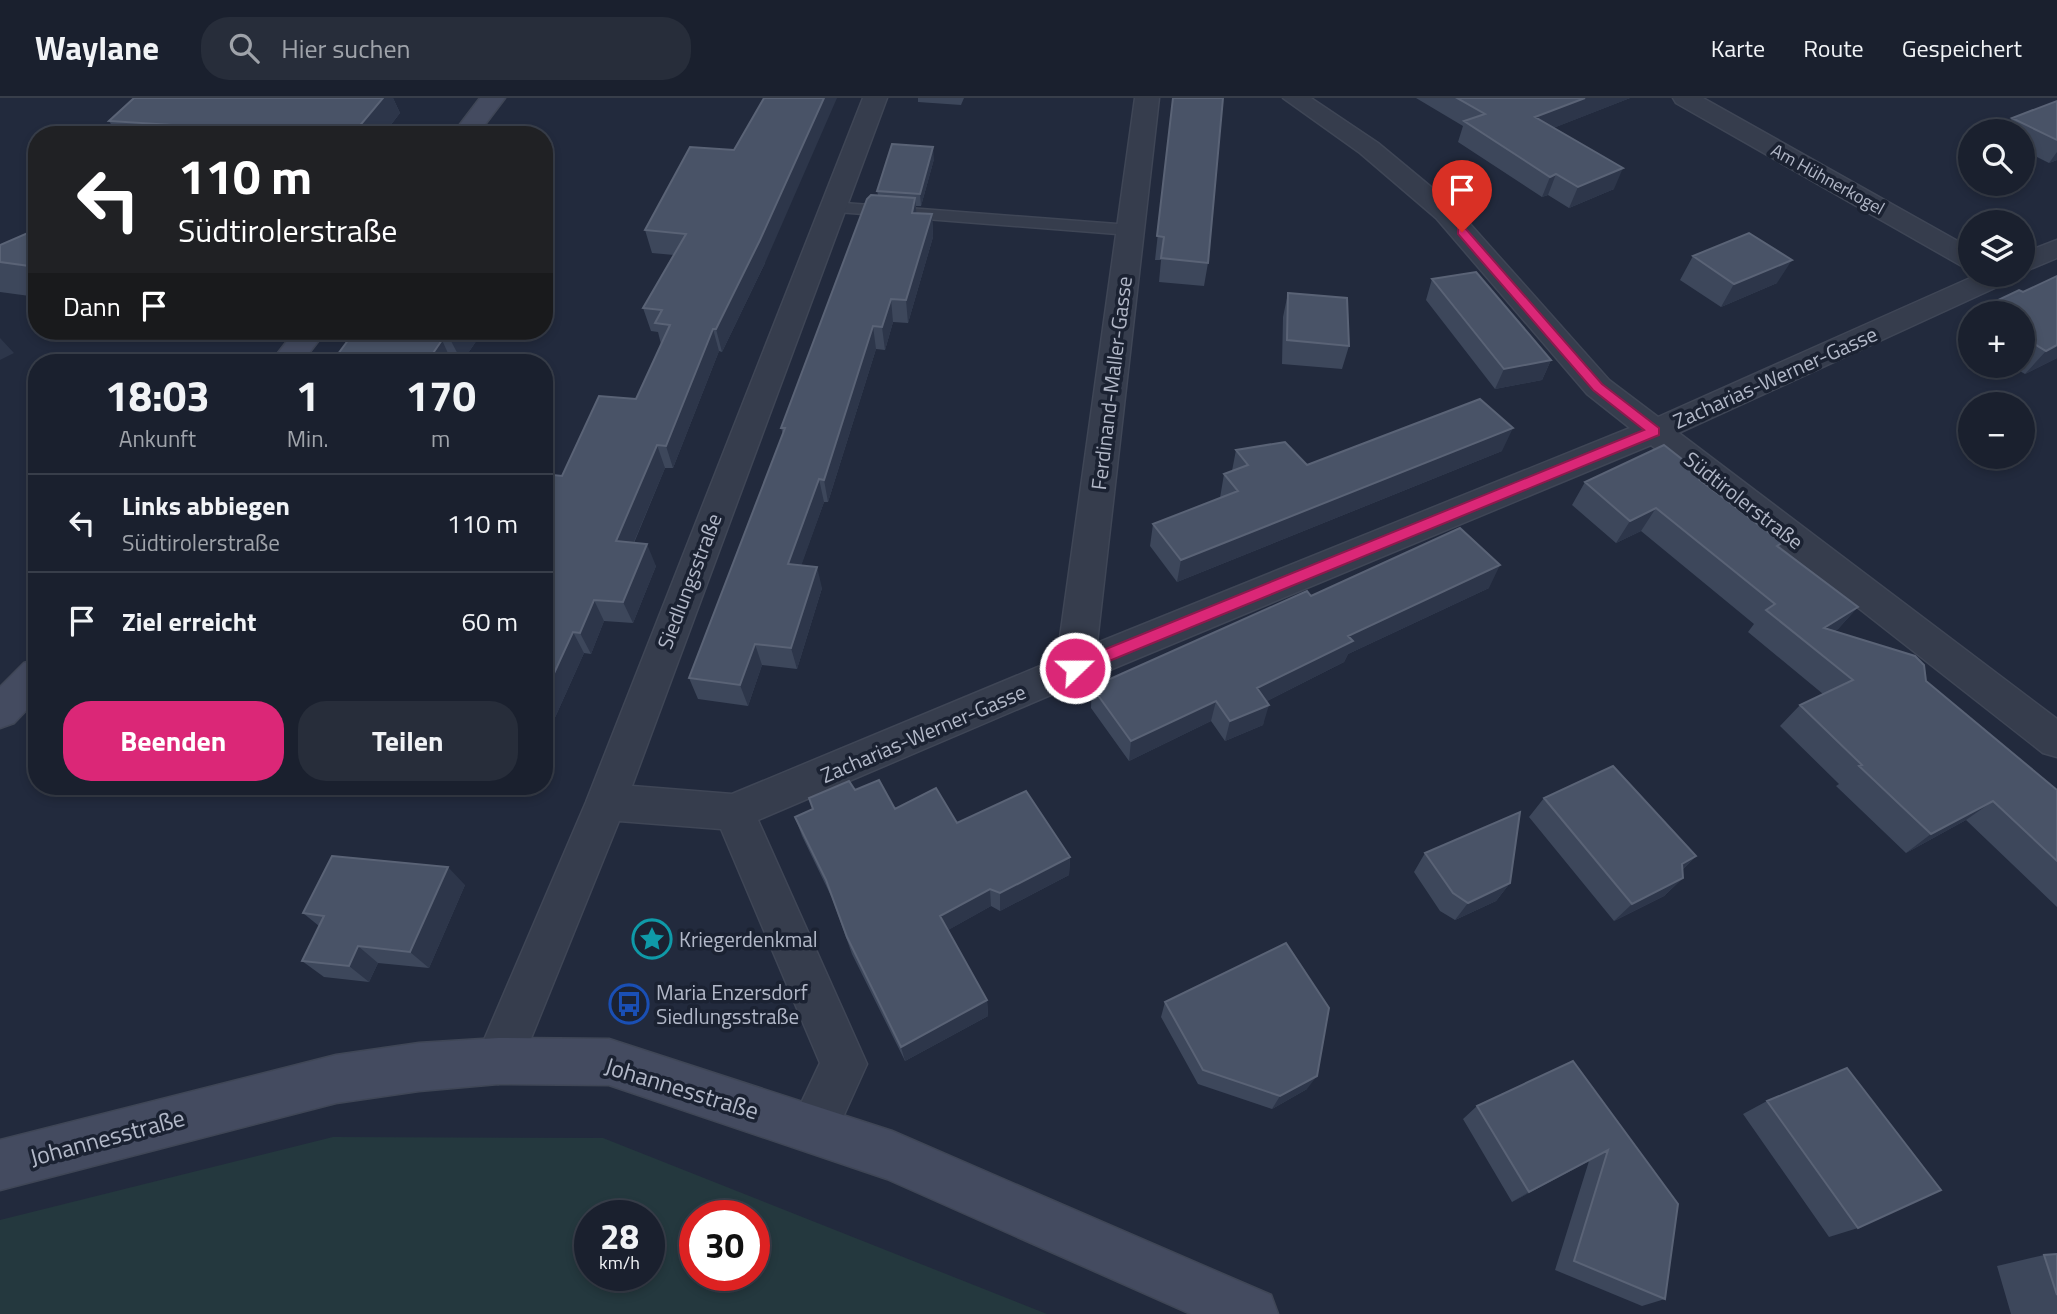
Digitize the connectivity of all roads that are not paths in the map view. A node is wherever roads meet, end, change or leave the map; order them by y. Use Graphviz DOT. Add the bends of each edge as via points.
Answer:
graph roads {
  1 [pos="493,98"];
  2 [pos="875,98"];
  3 [pos="1147,98"];
  4 [pos="1295,98"];
  5 [pos="1685,98"];
  6 [pos="471,126"];
  7 [pos="831,207"];
  8 [pos="1130,230"];
  9 [pos="2057,248"];
  10 [pos="1958,252"];
  11 [pos="2035,258"];
  12 [pos="1972,287"];
  13 [pos="304,340"];
  14 [pos="292,354"];
  15 [pos="1654,431"];
  16 [pos="1075,668"];
  17 [pos="28,683"];
  18 [pos="0,712"];
  19 [pos="2057,741"];
  20 [pos="606,802"];
  21 [pos="734,812"];
  22 [pos="498,1061"];
  23 [pos="813,1129"];
  24 [pos="0,1165"];
  25 [pos="1252,1314"];
  1 -- 6 [label="main road"];
  2 -- 7 [label="street, Siedlungsstraße"];
  3 -- 8 [label="street, Ferdinand-Maller-Gasse"];
  4 -- 15 [label="street, Südtirolerstraße" via="1369,148 1445,212 1598,387"];
  5 -- 10 [label="street, Am Hühnerkogel"];
  7 -- 8 [label="lane"];
  7 -- 20 [label="street, Siedlungsstraße"];
  8 -- 16 [label="street, Ferdinand-Maller-Gasse"];
  9 -- 11 [label="street"];
  12 -- 15 [label="street, Zacharias-Werner-Gasse"];
  13 -- 14 [label="main road"];
  15 -- 16 [label="street, Zacharias-Werner-Gasse"];
  15 -- 19 [label="street, Südtirolerstraße"];
  16 -- 21 [label="street, Zacharias-Werner-Gasse"];
  17 -- 18 [label="main road"];
  20 -- 21 [label="street, Zacharias-Werner-Gasse"];
  20 -- 22 [label="street, Siedlungsstraße"];
  21 -- 23 [label="street" via="844,1064"];
  22 -- 23 [label="main road, Johannesstraße" via="609,1062"];
  22 -- 24 [label="main road, Johannesstraße" via="335,1079"];
  23 -- 25 [label="main road, Johannesstraße" via="892,1156"];
}
